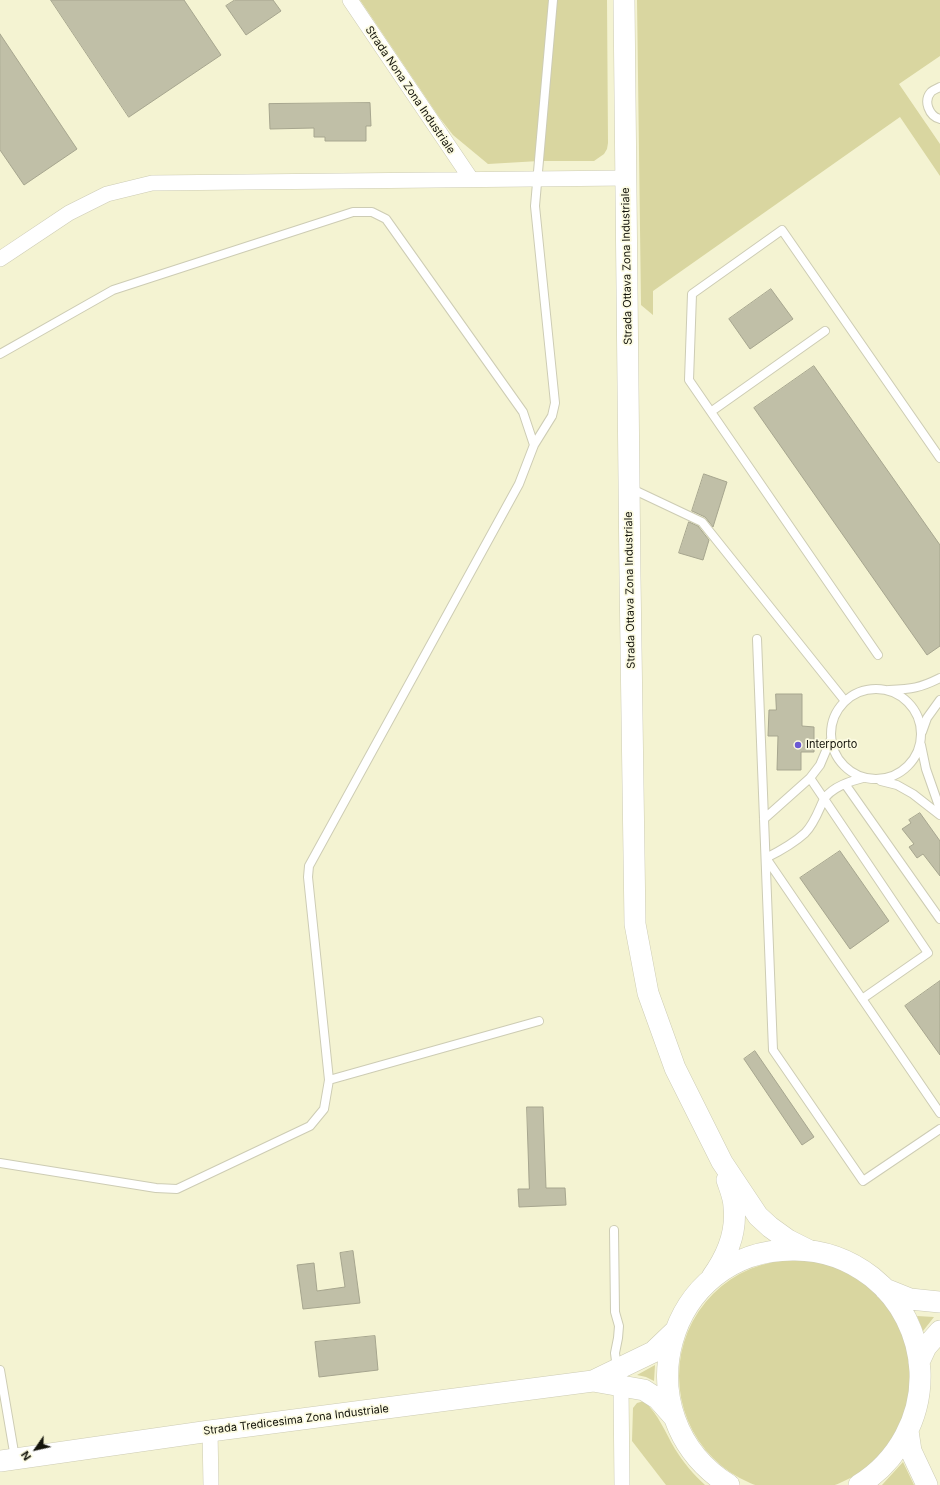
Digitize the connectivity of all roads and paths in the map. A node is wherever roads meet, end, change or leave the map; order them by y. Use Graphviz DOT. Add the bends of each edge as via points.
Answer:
graph roads {
  1 [pos="350,0"];
  2 [pos="553,0"];
  3 [pos="624,0"];
  4 [pos="940,87"];
  5 [pos="940,119"];
  6 [pos="626,178"];
  7 [pos="471,179"];
  8 [pos="538,179"];
  9 [pos="0,259"];
  10 [pos="825,331"];
  11 [pos="0,354"];
  12 [pos="712,411"];
  13 [pos="534,445"];
  14 [pos="940,458"];
  15 [pos="629,487"];
  16 [pos="757,639"];
  17 [pos="878,656"];
  18 [pos="940,678"];
  19 [pos="888,690"];
  20 [pos="940,700"];
  21 [pos="845,701"];
  22 [pos="921,735"];
  23 [pos="831,739"];
  24 [pos="920,744"];
  25 [pos="810,778"];
  26 [pos="863,778"];
  27 [pos="877,780"];
  28 [pos="845,784"];
  29 [pos="824,799"];
  30 [pos="940,809"];
  31 [pos="940,815"];
  32 [pos="764,818"];
  33 [pos="766,858"];
  34 [pos="940,919"];
  35 [pos="862,999"];
  36 [pos="539,1021"];
  37 [pos="329,1080"];
  38 [pos="940,1113"];
  39 [pos="940,1129"];
  40 [pos="722,1162"];
  41 [pos="0,1163"];
  42 [pos="614,1230"];
  43 [pos="810,1251"];
  44 [pos="708,1282"];
  45 [pos="885,1289"];
  46 [pos="940,1302"];
  47 [pos="676,1330"];
  48 [pos="940,1331"];
  49 [pos="919,1362"];
  50 [pos="0,1370"];
  51 [pos="619,1378"];
  52 [pos="675,1419"];
  53 [pos="210,1431"];
  54 [pos="908,1431"];
  55 [pos="8,1460"];
  56 [pos="210,1485"];
  57 [pos="622,1485"];
  58 [pos="729,1485"];
  59 [pos="859,1485"];
  60 [pos="927,1485"];
  1 -- 7 [label="street, Strada Nona Zona Industriale"];
  2 -- 8 [label="lane"];
  3 -- 6 [label="main road, Strada Ottava Zona Industriale"];
  4 -- 5 [label="lane" via="931,93 927,102 930,112"];
  6 -- 8 [label="street"];
  6 -- 15 [label="main road, Strada Ottava Zona Industriale"];
  7 -- 8 [label="street"];
  7 -- 9 [label="street" via="152,182 107,194 69,213"];
  8 -- 13 [label="lane" via="535,206 555,403 552,416"];
  10 -- 12 [label="lane"];
  11 -- 13 [label="lane" via="113,290 353,212 372,212 386,219 523,412"];
  12 -- 14 [label="lane" via="689,380 692,294 782,230"];
  12 -- 17 [label="lane"];
  13 -- 37 [label="lane" via="519,484 309,866 308,878"];
  15 -- 21 [label="lane" via="702,522"];
  15 -- 40 [label="main road, Strada Ottava Zona Industriale" via="635,924 648,993 664,1038 675,1068"];
  16 -- 32 [label="lane"];
  18 -- 19 [label="lane" via="925,686"];
  19 -- 21 [label="lane" via="858,692"];
  19 -- 22 [label="lane" via="901,696 912,707 919,720"];
  20 -- 22 [label="lane" via="927,718"];
  21 -- 23 [label="lane" via="836,712 831,726"];
  22 -- 24 [label="lane"];
  23 -- 25 [label="lane" via="820,765"];
  23 -- 26 [label="lane" via="834,752 841,764"];
  24 -- 27 [label="lane" via="916,755 900,773"];
  24 -- 30 [label="lane"];
  25 -- 29 [label="lane"];
  25 -- 32 [label="lane"];
  26 -- 27 [label="lane"];
  26 -- 28 [label="lane"];
  27 -- 31 [label="lane" via="897,784"];
  28 -- 29 [label="lane"];
  28 -- 34 [label="lane"];
  29 -- 33 [label="lane" via="805,832 783,850"];
  29 -- 35 [label="lane" via="928,953"];
  32 -- 33 [label="lane"];
  33 -- 35 [label="lane"];
  33 -- 39 [label="lane" via="773,1050 863,1182"];
  35 -- 38 [label="lane"];
  36 -- 37 [label="lane"];
  37 -- 41 [label="lane" via="324,1109 310,1126 177,1189 156,1188"];
  40 -- 43 [label="main road" via="758,1216 788,1240"];
  40 -- 44 [label="main road" via="734,1207 734,1233 724,1260"];
  42 -- 51 [label="lane" via="615,1312 619,1326 615,1353"];
  43 -- 44 [label="main road" via="790,1250 761,1254 733,1265"];
  43 -- 45 [label="main road" via="846,1262 863,1271"];
  44 -- 47 [label="main road" via="689,1304"];
  45 -- 46 [label="main road" via="910,1299"];
  45 -- 49 [label="main road" via="908,1323"];
  47 -- 51 [label="main road, Strada Tredicesima Zona Industriale" via="653,1352"];
  47 -- 52 [label="main road" via="667,1374 669,1400"];
  48 -- 49 [label="main road" via="926,1347"];
  49 -- 54 [label="main road" via="918,1398"];
  50 -- 55 [label="lane"];
  51 -- 52 [label="main road" via="658,1399"];
  51 -- 53 [label="main road, Strada Tredicesima Zona Industriale"];
  51 -- 57 [label="street"];
  52 -- 58 [label="main road" via="683,1437 700,1461"];
  53 -- 55 [label="main road, Strada Tredicesima Zona Industriale"];
  53 -- 56 [label="street"];
  54 -- 59 [label="main road" via="886,1464"];
  54 -- 60 [label="main road" via="911,1451"];
}
